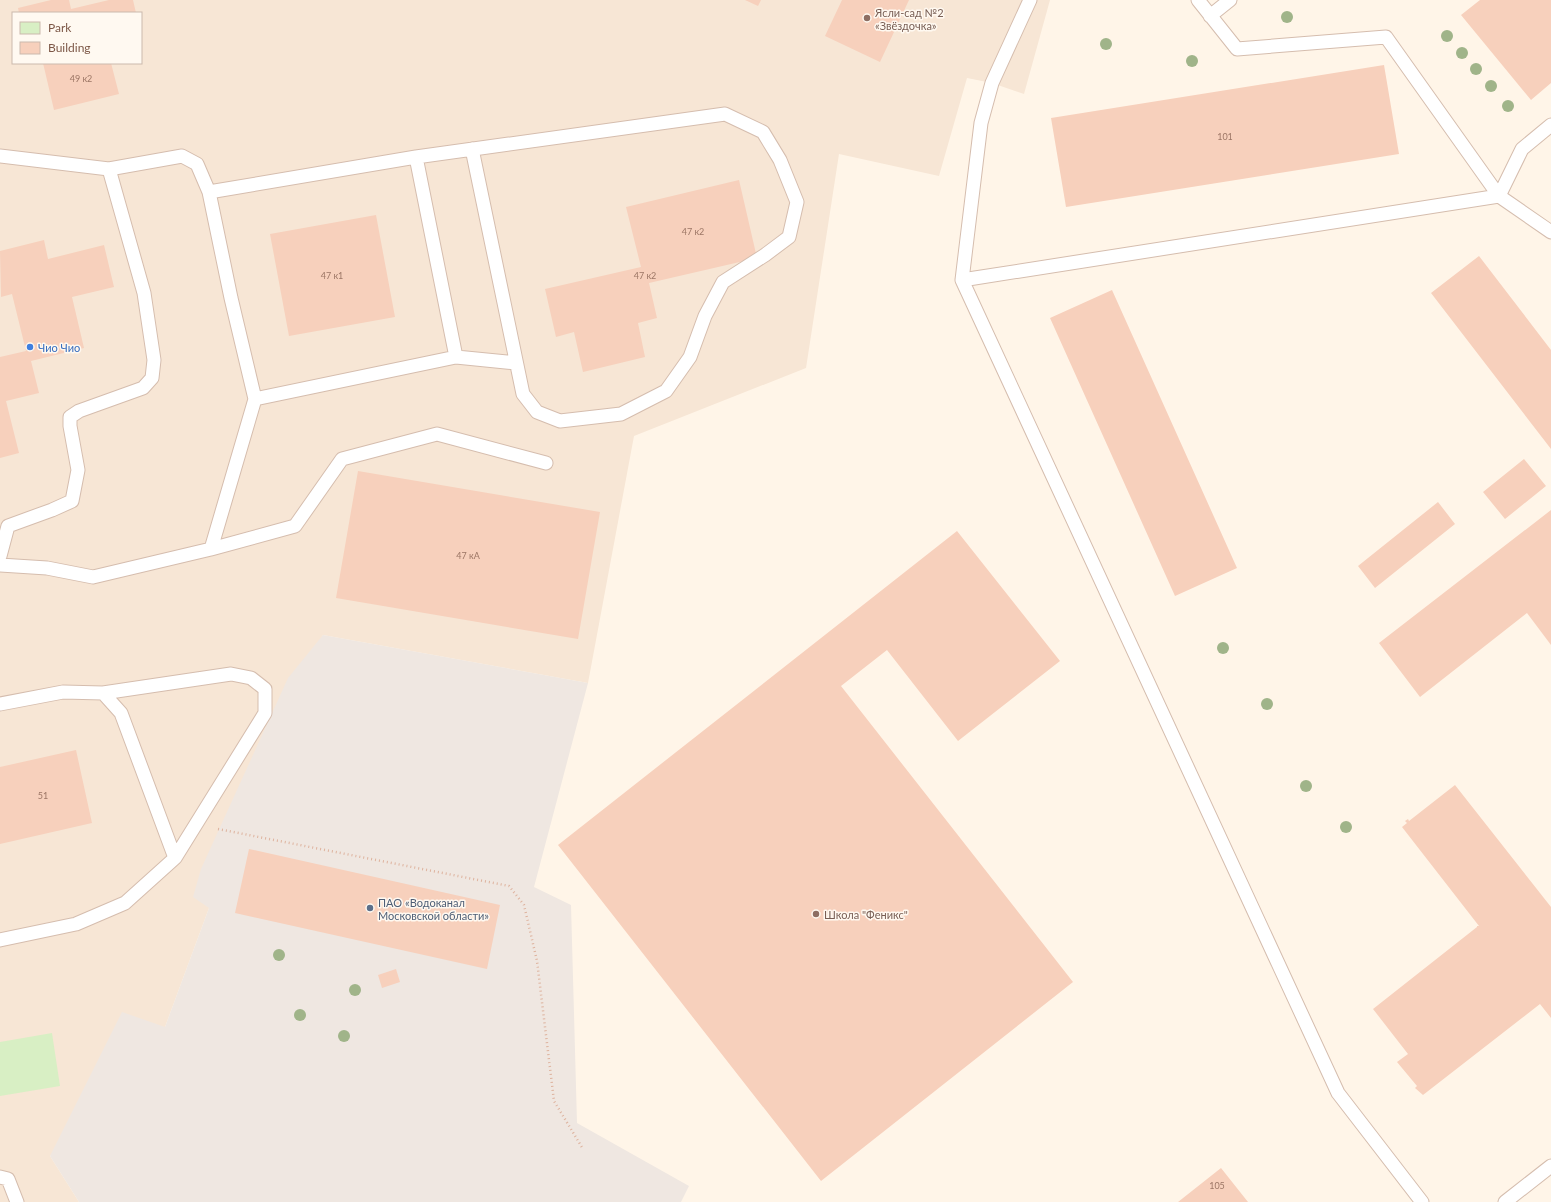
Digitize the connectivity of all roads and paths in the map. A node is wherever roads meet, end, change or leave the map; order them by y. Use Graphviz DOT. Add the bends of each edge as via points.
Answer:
graph roads {
  1 [pos="1030,0"];
  2 [pos="1198,0"];
  3 [pos="1230,0"];
  4 [pos="1210,16"];
  5 [pos="1551,125"];
  6 [pos="472,149"];
  7 [pos="0,156"];
  8 [pos="416,156"];
  9 [pos="109,169"];
  10 [pos="209,192"];
  11 [pos="1499,196"];
  12 [pos="1551,232"];
  13 [pos="962,280"];
  14 [pos="456,357"];
  15 [pos="516,363"];
  16 [pos="255,399"];
  17 [pos="546,463"];
  18 [pos="211,549"];
  19 [pos="0,556"];
  20 [pos="0,565"];
  21 [pos="103,693"];
  22 [pos="0,704"];
  23 [pos="196,824"];
  24 [pos="175,858"];
  25 [pos="0,940"];
  26 [pos="583,1149"];
  27 [pos="1551,1166"];
  28 [pos="0,1177"];
  29 [pos="17,1202"];
  30 [pos="1422,1202"];
  31 [pos="1505,1202"];
  1 -- 13 [label="lane" via="992,83 981,123"];
  2 -- 4 [label="lane"];
  3 -- 4 [label="lane"];
  4 -- 11 [label="lane" via="1237,49 1386,37"];
  5 -- 11 [label="lane" via="1522,149"];
  6 -- 8 [label="lane"];
  6 -- 15 [label="lane"];
  6 -- 15 [label="lane" via="725,114 763,132 780,160 797,202 789,237 723,282 705,316 690,357 666,391 621,414 560,421 537,412 523,394"];
  7 -- 9 [label="lane"];
  8 -- 10 [label="lane"];
  8 -- 14 [label="lane"];
  9 -- 10 [label="lane" via="182,156 197,164"];
  9 -- 19 [label="lane" via="144,293 154,360 152,378 143,388 79,410 70,417 78,470 72,501 8,526"];
  10 -- 16 [label="lane"];
  11 -- 12 [label="lane"];
  11 -- 13 [label="lane"];
  13 -- 30 [label="lane" via="1338,1093"];
  14 -- 15 [label="lane"];
  14 -- 16 [label="lane"];
  16 -- 18 [label="lane"];
  17 -- 18 [label="lane" via="437,434 342,459 295,526"];
  18 -- 20 [label="lane" via="92,577 47,568"];
  21 -- 22 [label="lane" via="63,692"];
  21 -- 23 [label="lane" via="231,674 251,678 265,690 265,713"];
  21 -- 24 [label="lane" via="121,713"];
  23 -- 24 [label="lane"];
  23 -- 26 [label="path" via="509,886 524,905 536,961 554,1100"];
  24 -- 25 [label="lane" via="125,903 76,924"];
  27 -- 31 [label="lane"];
  28 -- 29 [label="lane" via="8,1179"];
}
